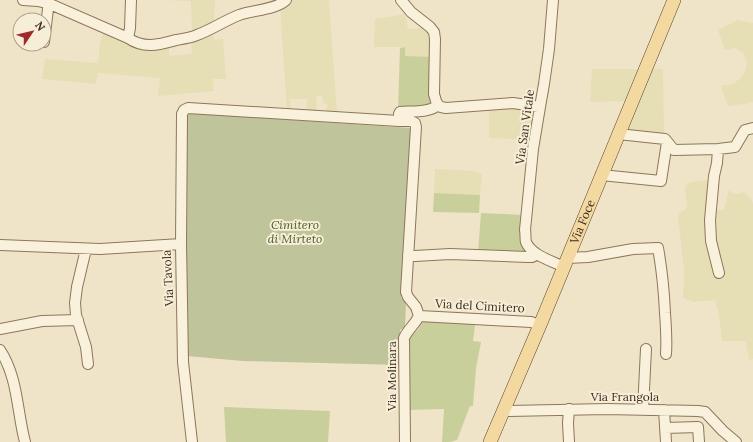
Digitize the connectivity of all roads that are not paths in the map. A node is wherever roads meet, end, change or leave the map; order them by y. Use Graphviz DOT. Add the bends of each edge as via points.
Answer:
graph roads {
  1 [pos="23,0"];
  2 [pos="131,0"];
  3 [pos="286,0"];
  4 [pos="401,0"];
  5 [pos="553,0"];
  6 [pos="674,0"];
  7 [pos="50,4"];
  8 [pos="48,12"];
  9 [pos="128,38"];
  10 [pos="438,105"];
  11 [pos="540,107"];
  12 [pos="399,121"];
  13 [pos="753,128"];
  14 [pos="618,134"];
  15 [pos="667,142"];
  16 [pos="718,150"];
  17 [pos="601,175"];
  18 [pos="181,244"];
  19 [pos="0,245"];
  20 [pos="86,249"];
  21 [pos="537,254"];
  22 [pos="408,255"];
  23 [pos="565,263"];
  24 [pos="719,273"];
  25 [pos="419,316"];
  26 [pos="78,320"];
  27 [pos="540,325"];
  28 [pos="0,329"];
  29 [pos="646,349"];
  30 [pos="0,350"];
  31 [pos="666,354"];
  32 [pos="88,364"];
  33 [pos="569,409"];
  34 [pos="643,410"];
  35 [pos="664,410"];
  36 [pos="502,411"];
  37 [pos="665,428"];
  38 [pos="25,442"];
  39 [pos="192,442"];
  40 [pos="405,442"];
  41 [pos="490,442"];
  42 [pos="570,442"];
  43 [pos="666,442"];
  44 [pos="698,442"];
  45 [pos="736,442"];
  1 -- 7 [label="street"];
  2 -- 9 [label="street"];
  3 -- 9 [label="street" via="277,5 239,15 196,36 157,45 144,45"];
  4 -- 10 [label="street" via="434,32 434,94"];
  5 -- 11 [label="street, Via San Vitale"];
  6 -- 14 [label="main road, Via Foce"];
  7 -- 8 [label="street"];
  7 -- 9 [label="street"];
  10 -- 11 [label="street" via="446,108 513,103"];
  10 -- 12 [label="street" via="430,110 400,112"];
  11 -- 21 [label="street, Via San Vitale" via="526,230 526,242"];
  12 -- 18 [label="street" via="188,108 184,110"];
  12 -- 22 [label="street" via="415,123 416,127"];
  13 -- 16 [label="street" via="745,130 735,147"];
  14 -- 15 [label="street" via="665,139"];
  14 -- 17 [label="main road, Via Foce"];
  15 -- 16 [label="street" via="674,150"];
  15 -- 17 [label="street" via="661,181"];
  16 -- 24 [label="street" via="710,220 711,241"];
  17 -- 23 [label="main road, Via Foce"];
  18 -- 20 [label="street, Via Tavola"];
  18 -- 39 [label="street, Via Tavola" via="183,362"];
  19 -- 20 [label="street, Via Tavola"];
  20 -- 26 [label="street" via="75,302"];
  21 -- 22 [label="street" via="532,257"];
  21 -- 23 [label="street, Via San Vitale"];
  22 -- 25 [label="street" via="406,292"];
  23 -- 27 [label="main road, Via Foce"];
  23 -- 31 [label="street" via="633,249 658,248 664,300"];
  25 -- 27 [label="street, Via del Cimitero" via="531,322"];
  25 -- 40 [label="street, Via Molinara" via="404,338"];
  26 -- 28 [label="street" via="42,321"];
  26 -- 32 [label="street"];
  27 -- 36 [label="main road, Via Foce"];
  29 -- 34 [label="street"];
  30 -- 38 [label="street" via="14,382"];
  33 -- 34 [label="street, Via Frangola"];
  33 -- 36 [label="street, Via Frangola"];
  33 -- 42 [label="street"];
  34 -- 35 [label="street, Via Frangola"];
  35 -- 37 [label="street"];
  35 -- 45 [label="street, Via Frangola" via="705,412"];
  36 -- 41 [label="main road, Via Foce"];
  37 -- 43 [label="street"];
  37 -- 44 [label="street" via="698,427"];
}
